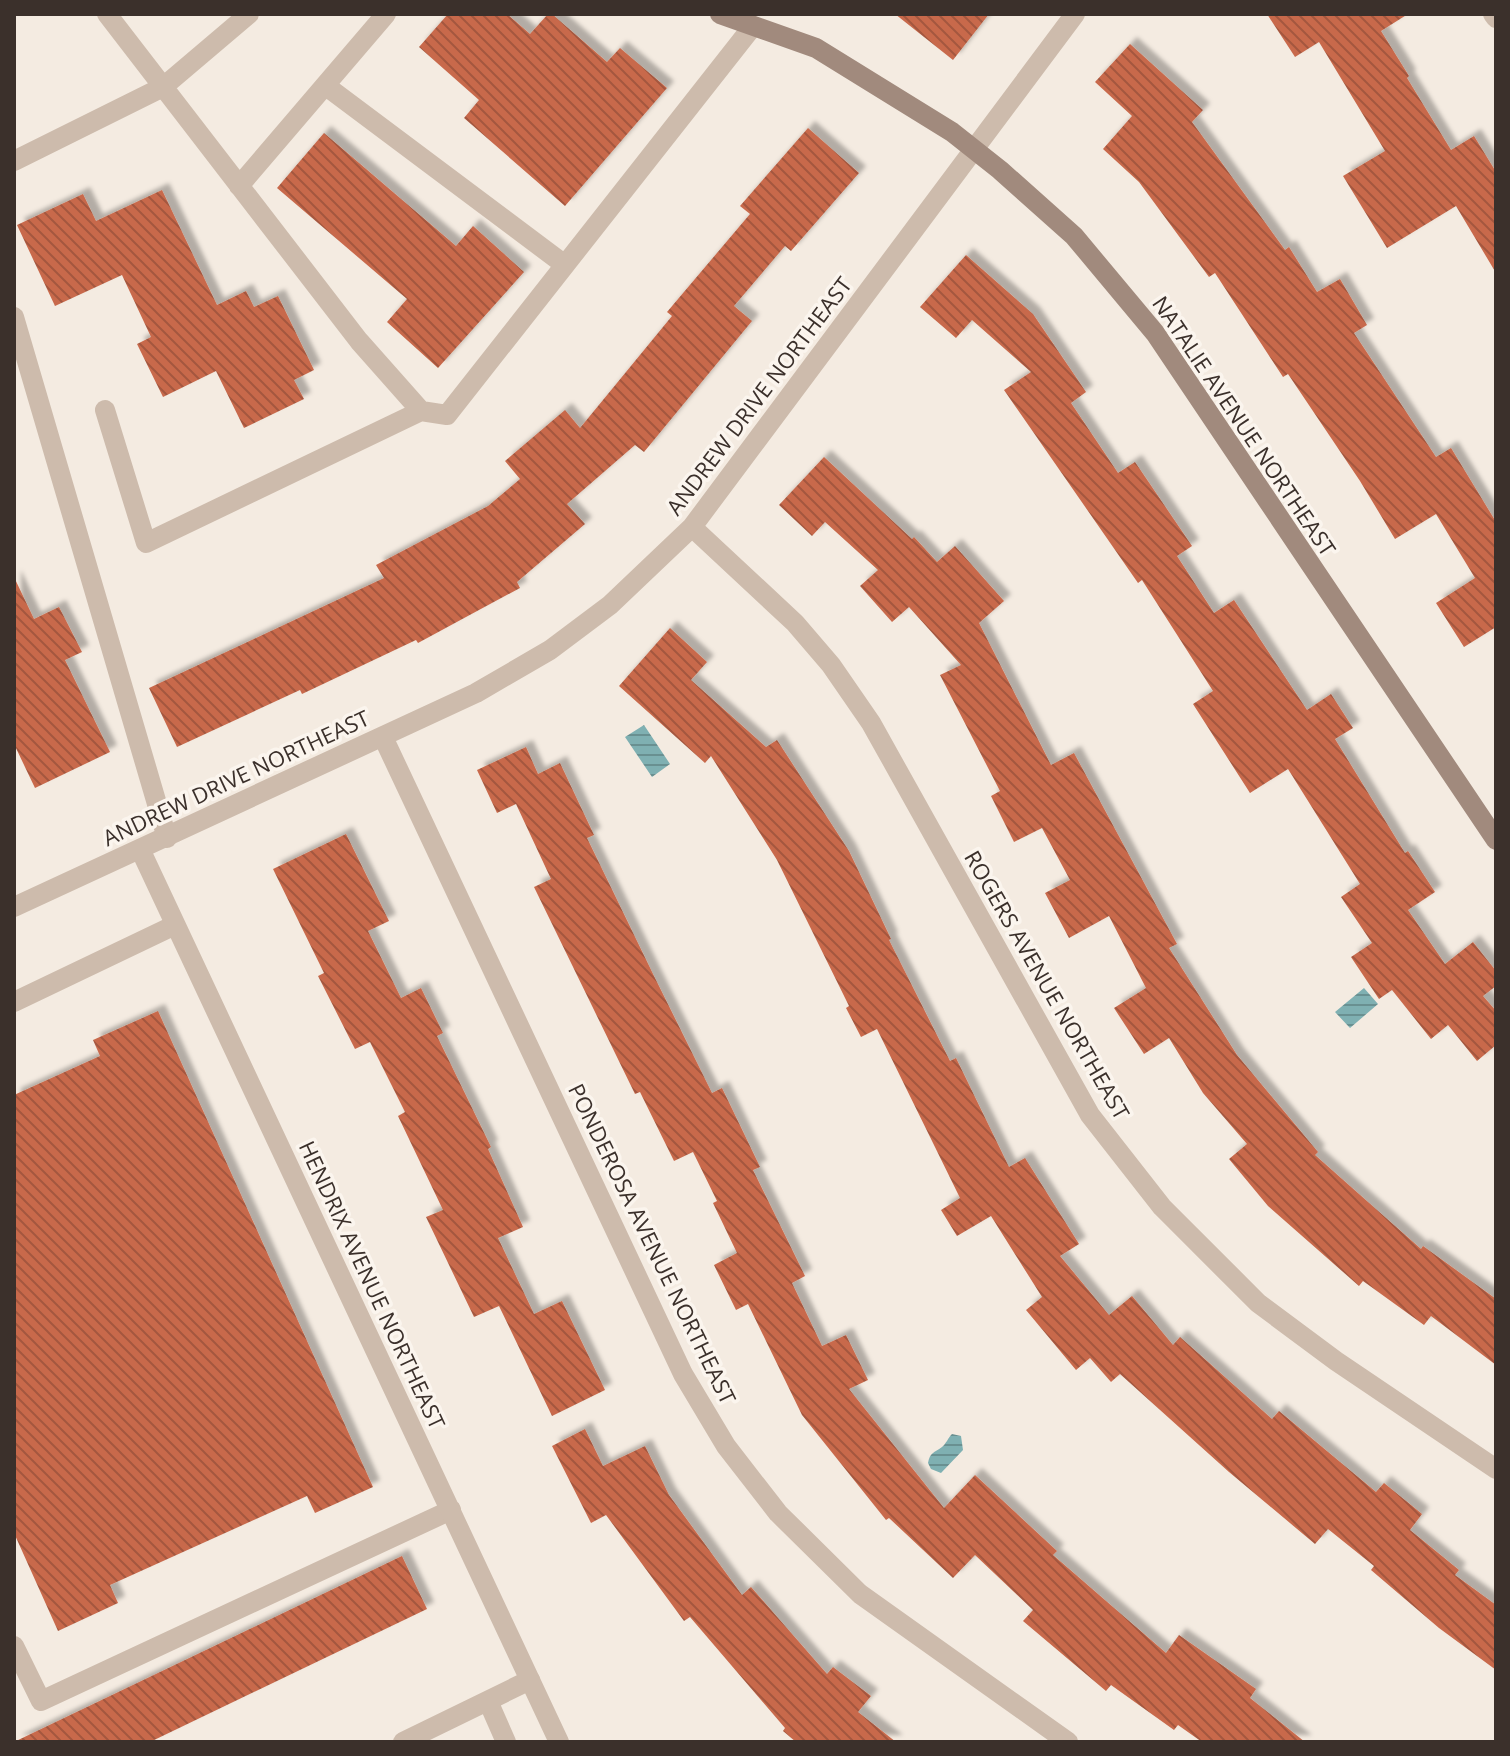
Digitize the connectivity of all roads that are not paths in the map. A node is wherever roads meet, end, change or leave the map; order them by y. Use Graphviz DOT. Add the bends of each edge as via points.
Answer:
graph roads {
  1 [pos="107,14"];
  2 [pos="249,14"];
  3 [pos="386,14"];
  4 [pos="720,14"];
  5 [pos="1075,14"];
  6 [pos="753,26"];
  7 [pos="326,86"];
  8 [pos="163,87"];
  9 [pos="975,150"];
  10 [pos="14,161"];
  11 [pos="239,186"];
  12 [pos="565,265"];
  13 [pos="14,317"];
  14 [pos="105,410"];
  15 [pos="421,411"];
  16 [pos="692,527"];
  17 [pos="383,737"];
  18 [pos="167,838"];
  19 [pos="1496,840"];
  20 [pos="140,849"];
  21 [pos="16,902"];
  22 [pos="175,925"];
  23 [pos="14,1002"];
  24 [pos="1496,1469"];
  25 [pos="451,1510"];
  26 [pos="14,1646"];
  27 [pos="530,1680"];
  28 [pos="488,1701"];
  29 [pos="403,1742"];
  30 [pos="506,1742"];
  31 [pos="559,1742"];
  32 [pos="1068,1742"];
  1 -- 8 [label="street"];
  2 -- 8 [label="street"];
  3 -- 7 [label="street"];
  4 -- 6 [label="street, NATALIE AVENUE NORTHEAST"];
  5 -- 9 [label="street, ANDREW DRIVE NORTHEAST"];
  6 -- 9 [label="street, NATALIE AVENUE NORTHEAST" via="816,48"];
  6 -- 12 [label="street"];
  7 -- 11 [label="street"];
  7 -- 12 [label="street"];
  8 -- 10 [label="street"];
  8 -- 11 [label="street"];
  9 -- 16 [label="street, ANDREW DRIVE NORTHEAST"];
  9 -- 19 [label="street, NATALIE AVENUE NORTHEAST" via="1074,236 1155,333"];
  11 -- 15 [label="street" via="359,341"];
  12 -- 15 [label="street" via="447,415"];
  13 -- 18 [label="street"];
  14 -- 15 [label="street" via="146,543"];
  16 -- 17 [label="street, ANDREW DRIVE NORTHEAST" via="610,605 550,650"];
  16 -- 24 [label="street, ROGERS AVENUE NORTHEAST" via="795,623 863,711 1090,1115 1162,1207 1258,1303"];
  17 -- 18 [label="street, ANDREW DRIVE NORTHEAST"];
  17 -- 32 [label="street, PONDEROSA AVENUE NORTHEAST" via="683,1374 726,1446 778,1513 860,1594"];
  18 -- 20 [label="street, ANDREW DRIVE NORTHEAST"];
  20 -- 21 [label="street, ANDREW DRIVE NORTHEAST"];
  20 -- 22 [label="street, HENDRIX AVENUE NORTHEAST"];
  22 -- 23 [label="street"];
  22 -- 25 [label="street, HENDRIX AVENUE NORTHEAST"];
  25 -- 26 [label="street" via="41,1701"];
  25 -- 27 [label="street, HENDRIX AVENUE NORTHEAST"];
  27 -- 28 [label="street"];
  27 -- 31 [label="street, HENDRIX AVENUE NORTHEAST"];
  28 -- 29 [label="street"];
  28 -- 30 [label="street"];
}
